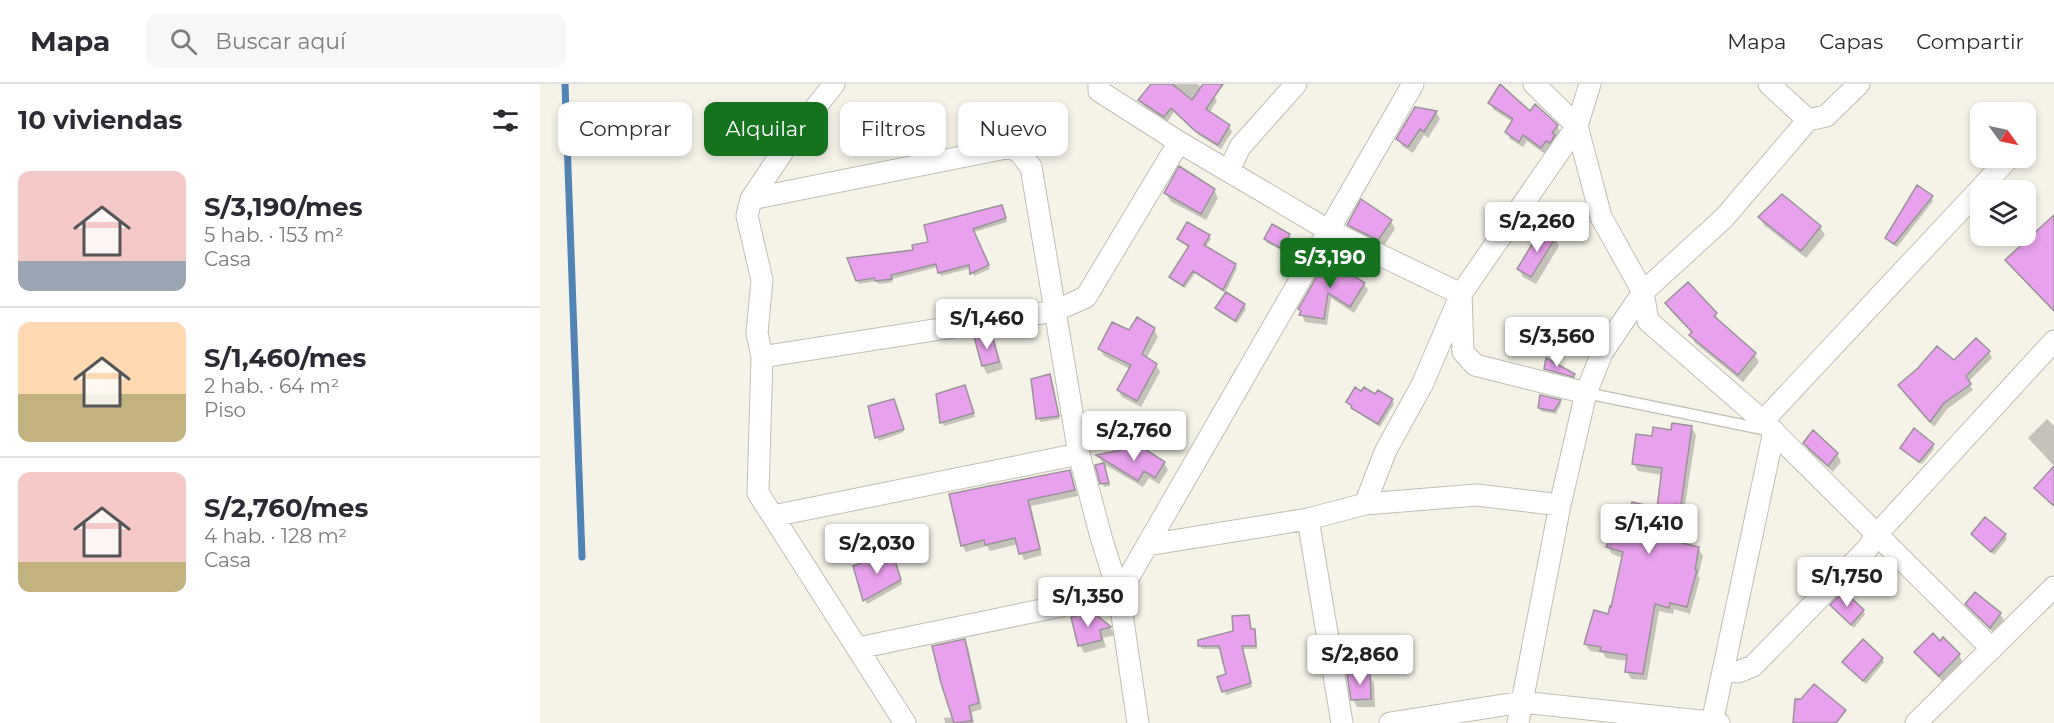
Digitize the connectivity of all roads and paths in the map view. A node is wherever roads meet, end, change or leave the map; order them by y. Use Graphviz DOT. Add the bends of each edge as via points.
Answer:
graph roads {
  1 [pos="834,84"];
  2 [pos="1099,84"];
  3 [pos="1413,84"];
  4 [pos="1534,84"];
  5 [pos="1590,84"];
  6 [pos="1769,84"];
  7 [pos="1859,84"];
  8 [pos="1284,88"];
  9 [pos="1808,120"];
  10 [pos="1577,126"];
  11 [pos="1179,142"];
  12 [pos="1999,168"];
  13 [pos="1228,171"];
  14 [pos="751,199"];
  15 [pos="1328,230"];
  16 [pos="1643,292"];
  17 [pos="1461,294"];
  18 [pos="1055,311"];
  19 [pos="2054,342"];
  20 [pos="762,357"];
  21 [pos="1586,393"];
  22 [pos="1755,421"];
  23 [pos="1079,454"];
  24 [pos="1365,504"];
  25 [pos="1560,505"];
  26 [pos="773,516"];
  27 [pos="1308,519"];
  28 [pos="1878,533"];
  29 [pos="1147,545"];
  30 [pos="2054,587"];
  31 [pos="1119,594"];
  32 [pos="858,648"];
  33 [pos="1992,648"];
  34 [pos="1723,670"];
  35 [pos="1522,702"];
  36 [pos="1714,722"];
  37 [pos="905,723"];
  38 [pos="1138,723"];
  39 [pos="1342,723"];
  40 [pos="1390,723"];
  41 [pos="1518,723"];
  42 [pos="1916,723"];
  1 -- 14 [label="street"];
  2 -- 11 [label="street" via="1099,91"];
  3 -- 15 [label="street"];
  4 -- 10 [label="street"];
  5 -- 10 [label="street"];
  6 -- 9 [label="street"];
  7 -- 9 [label="street" via="1826,116"];
  8 -- 13 [label="street" via="1240,147"];
  9 -- 16 [label="street" via="1724,219"];
  10 -- 16 [label="street" via="1601,217"];
  10 -- 17 [label="street"];
  11 -- 13 [label="street"];
  11 -- 18 [label="street" via="1086,297"];
  12 -- 22 [label="street"];
  13 -- 15 [label="street"];
  14 -- 18 [label="street" via="1011,147 1031,167"];
  14 -- 20 [label="street" via="747,216 762,280 757,333"];
  15 -- 17 [label="street"];
  15 -- 29 [label="street"];
  16 -- 21 [label="street" via="1602,354"];
  16 -- 22 [label="street" via="1648,321"];
  17 -- 21 [label="street" via="1463,352 1475,365"];
  17 -- 24 [label="street" via="1422,385 1386,450"];
  18 -- 20 [label="street"];
  18 -- 23 [label="street"];
  19 -- 28 [label="street"];
  20 -- 26 [label="street" via="758,493"];
  21 -- 22 [label="lane"];
  21 -- 25 [label="street"];
  22 -- 28 [label="street"];
  22 -- 34 [label="street"];
  23 -- 26 [label="street"];
  23 -- 31 [label="street"];
  24 -- 25 [label="street" via="1477,495"];
  24 -- 27 [label="street"];
  25 -- 35 [label="street"];
  26 -- 32 [label="street"];
  27 -- 29 [label="street"];
  27 -- 39 [label="street"];
  28 -- 33 [label="street"];
  28 -- 34 [label="street" via="1753,666 1738,672"];
  29 -- 31 [label="street"];
  30 -- 33 [label="street"];
  31 -- 32 [label="street"];
  31 -- 38 [label="street"];
  32 -- 37 [label="street"];
  33 -- 42 [label="street"];
  34 -- 36 [label="street"];
  35 -- 36 [label="street"];
  35 -- 40 [label="street"];
  35 -- 41 [label="street"];
}
